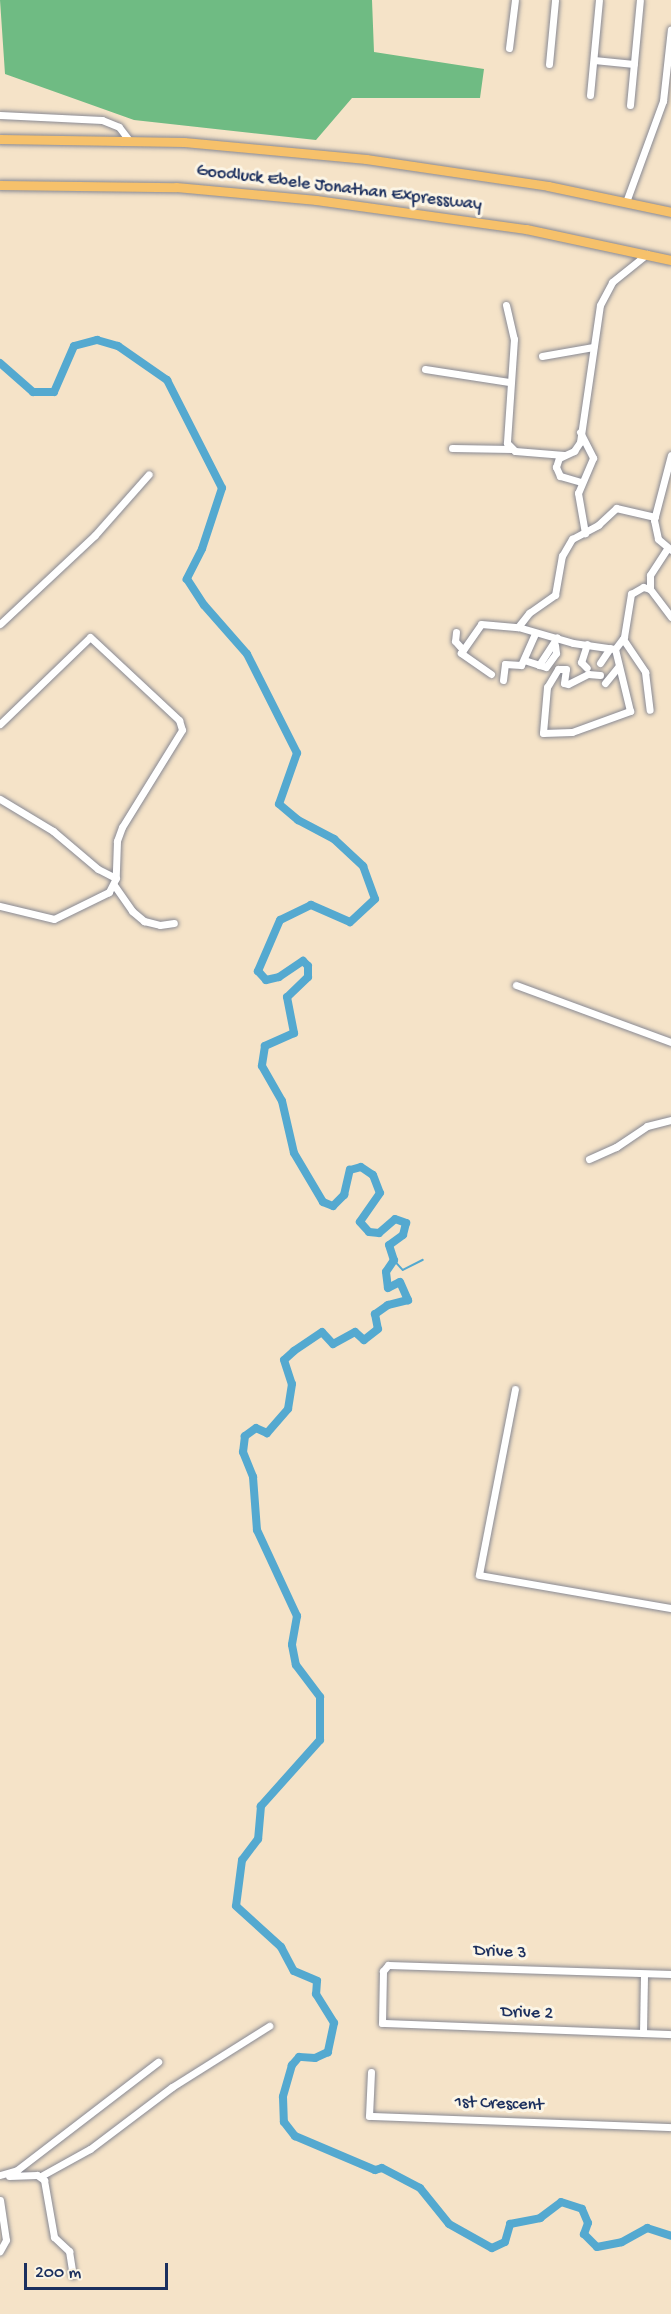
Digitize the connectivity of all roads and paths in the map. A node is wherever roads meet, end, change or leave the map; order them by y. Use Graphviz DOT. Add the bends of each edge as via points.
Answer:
graph roads {
  1 [pos="515,0"];
  2 [pos="555,0"];
  3 [pos="599,0"];
  4 [pos="640,0"];
  5 [pos="671,29"];
  6 [pos="509,48"];
  7 [pos="594,60"];
  8 [pos="549,64"];
  9 [pos="634,64"];
  10 [pos="590,95"];
  11 [pos="630,105"];
  12 [pos="0,115"];
  13 [pos="0,139"];
  14 [pos="129,140"];
  15 [pos="0,186"];
  16 [pos="626,202"];
  17 [pos="671,212"];
  18 [pos="647,254"];
  19 [pos="671,260"];
  20 [pos="506,304"];
  21 [pos="593,347"];
  22 [pos="542,356"];
  23 [pos="425,369"];
  24 [pos="509,382"];
  25 [pos="580,432"];
  26 [pos="452,448"];
  27 [pos="512,449"];
  28 [pos="564,455"];
  29 [pos="671,457"];
  30 [pos="149,474"];
  31 [pos="581,482"];
  32 [pos="655,516"];
  33 [pos="585,533"];
  34 [pos="669,550"];
  35 [pos="650,589"];
  36 [pos="671,617"];
  37 [pos="0,624"];
  38 [pos="518,627"];
  39 [pos="456,632"];
  40 [pos="535,633"];
  41 [pos="623,639"];
  42 [pos="556,641"];
  43 [pos="587,644"];
  44 [pos="613,648"];
  45 [pos="462,652"];
  46 [pos="453,653"];
  47 [pos="524,660"];
  48 [pos="600,663"];
  49 [pos="618,667"];
  50 [pos="587,668"];
  51 [pos="491,674"];
  52 [pos="600,675"];
  53 [pos="503,680"];
  54 [pos="605,683"];
  55 [pos="650,710"];
  56 [pos="0,724"];
  57 [pos="0,799"];
  58 [pos="115,881"];
  59 [pos="0,906"];
  60 [pos="174,923"];
  61 [pos="516,985"];
  62 [pos="671,1042"];
  63 [pos="671,1120"];
  64 [pos="589,1159"];
  65 [pos="515,1389"];
  66 [pos="671,1608"];
  67 [pos="644,1974"];
  68 [pos="671,1974"];
  69 [pos="382,2023"];
  70 [pos="269,2026"];
  71 [pos="643,2032"];
  72 [pos="671,2034"];
  73 [pos="158,2062"];
  74 [pos="371,2072"];
  75 [pos="671,2127"];
  76 [pos="3,2176"];
  77 [pos="41,2176"];
  78 [pos="0,2200"];
  79 [pos="0,2251"];
  80 [pos="73,2275"];
  1 -- 6 [label="street"];
  2 -- 8 [label="street"];
  3 -- 7 [label="street"];
  4 -- 9 [label="street"];
  5 -- 16 [label="street" via="663,101"];
  7 -- 9 [label="street"];
  7 -- 10 [label="street"];
  9 -- 11 [label="street"];
  12 -- 14 [label="street" via="102,120 119,127"];
  13 -- 14 [label="main road, Goodluck Ebele Jonathan Expressway"];
  14 -- 16 [label="main road, Goodluck Ebele Jonathan Expressway" via="366,159 548,186"];
  15 -- 18 [label="main road, Goodluck Ebele Jonathan Expressway" via="137,186 316,200 526,229"];
  16 -- 17 [label="main road, Goodluck Ebele Jonathan Expressway"];
  18 -- 19 [label="main road, Goodluck Ebele Jonathan Expressway"];
  18 -- 21 [label="street" via="609,287 600,305"];
  20 -- 24 [label="street" via="514,339"];
  21 -- 22 [label="street"];
  21 -- 25 [label="street"];
  23 -- 24 [label="street"];
  24 -- 27 [label="street" via="506,437"];
  25 -- 28 [label="street" via="578,447"];
  25 -- 31 [label="street" via="593,458"];
  26 -- 27 [label="street"];
  27 -- 28 [label="street"];
  28 -- 31 [label="street" via="557,461 556,472"];
  29 -- 32 [label="street"];
  30 -- 37 [label="street" via="95,535"];
  31 -- 33 [label="street" via="578,493"];
  32 -- 33 [label="street" via="616,508"];
  32 -- 34 [label="street" via="658,540"];
  33 -- 38 [label="street" via="567,545 555,595 528,613"];
  34 -- 35 [label="street" via="650,575"];
  35 -- 36 [label="street"];
  35 -- 41 [label="street" via="638,588 631,594"];
  38 -- 40 [label="street"];
  38 -- 45 [label="street" via="481,624"];
  39 -- 45 [label="street" via="455,641"];
  40 -- 42 [label="street"];
  40 -- 47 [label="street"];
  41 -- 44 [label="street"];
  41 -- 55 [label="street" via="645,672"];
  42 -- 43 [label="street"];
  42 -- 47 [label="street" via="556,653 546,667"];
  43 -- 44 [label="street"];
  43 -- 50 [label="street" via="581,663"];
  44 -- 48 [label="street"];
  44 -- 49 [label="street"];
  45 -- 46 [label="street"];
  45 -- 51 [label="street"];
  47 -- 53 [label="street" via="521,665 505,664"];
  49 -- 52 [label="street" via="630,711 572,732 543,733 548,687 558,669 566,669 564,683 568,684 588,674"];
  49 -- 54 [label="street"];
  56 -- 58 [label="street" via="90,637 179,720 182,730 119,834"];
  57 -- 58 [label="street" via="53,831"];
  58 -- 59 [label="street" via="104,895 54,919"];
  58 -- 60 [label="street" via="132,911 144,921"];
  61 -- 62 [label="street"];
  63 -- 64 [label="street" via="647,1126"];
  65 -- 66 [label="street" via="479,1575"];
  67 -- 68 [label="street, Drive 3"];
  67 -- 69 [label="street, Drive 3" via="388,1965 383,1971"];
  67 -- 71 [label="street"];
  69 -- 71 [label="street, Drive 2"];
  70 -- 77 [label="street" via="172,2087 90,2149"];
  71 -- 72 [label="street, Drive 2"];
  73 -- 76 [label="street"];
  74 -- 75 [label="street, 1st Crescent" via="369,2116"];
  76 -- 77 [label="street"];
  77 -- 80 [label="street" via="54,2237 69,2251"];
  78 -- 79 [label="street" via="6,2240"];
}
